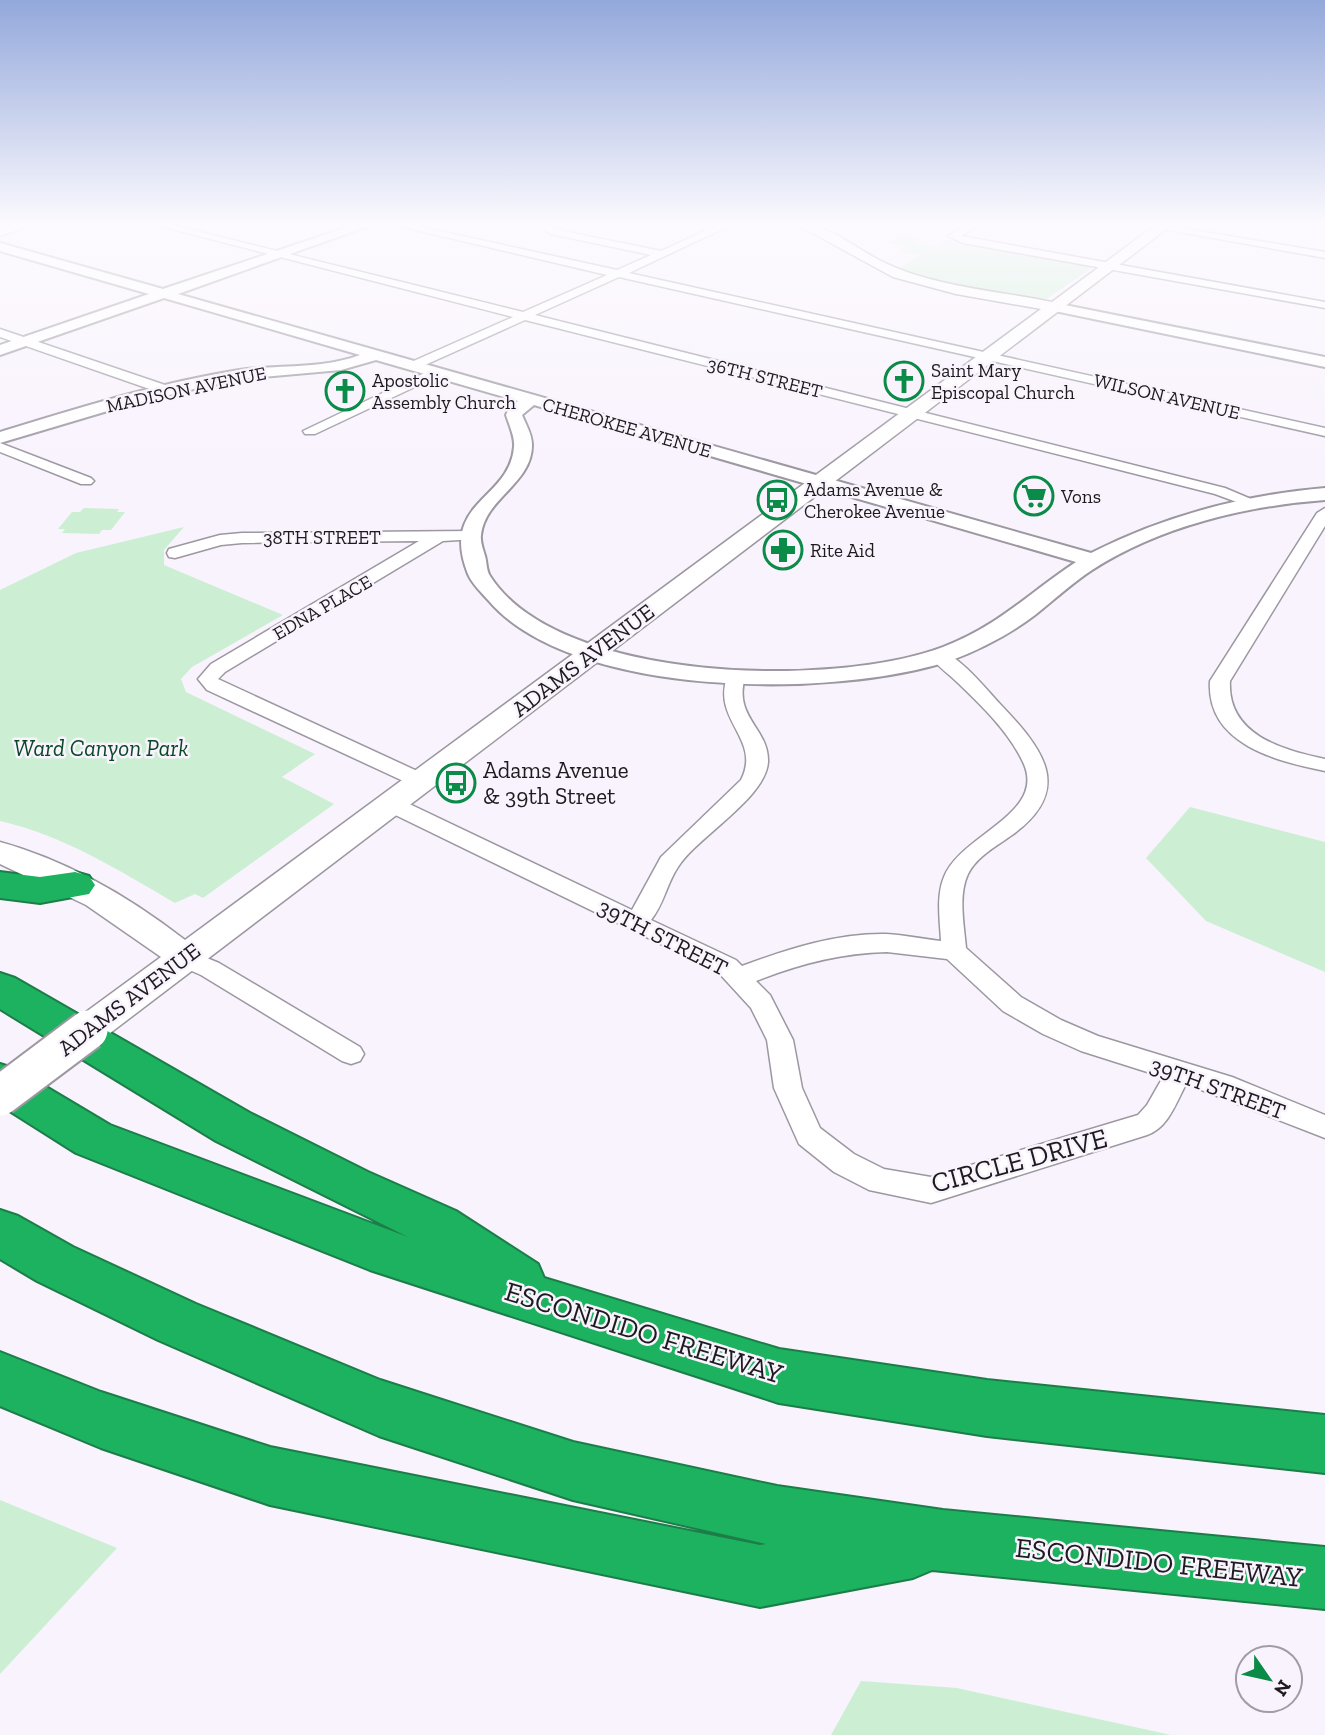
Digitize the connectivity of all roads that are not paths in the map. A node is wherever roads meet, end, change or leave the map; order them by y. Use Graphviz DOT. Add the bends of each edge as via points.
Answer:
graph roads {
  1 [pos="130,305"];
  2 [pos="200,305"];
  3 [pos="474,305"];
  4 [pos="549,305"];
  5 [pos="758,305"];
  6 [pos="1043,305"];
  7 [pos="1058,305"];
  8 [pos="1055,307"];
  9 [pos="522,317"];
  10 [pos="0,333"];
  11 [pos="24,341"];
  12 [pos="0,350"];
  13 [pos="374,355"];
  14 [pos="989,356"];
  15 [pos="1325,362"];
  16 [pos="414,366"];
  17 [pos="435,372"];
  18 [pos="166,390"];
  19 [pos="532,400"];
  20 [pos="914,414"];
  21 [pos="310,431"];
  22 [pos="1325,432"];
  23 [pos="0,438"];
  24 [pos="0,447"];
  25 [pos="86,481"];
  26 [pos="821,484"];
  27 [pos="1325,494"];
  28 [pos="1250,502"];
  29 [pos="1325,513"];
  30 [pos="470,536"];
  31 [pos="438,537"];
  32 [pos="176,553"];
  33 [pos="1092,560"];
  34 [pos="592,654"];
  35 [pos="940,657"];
  36 [pos="736,677"];
  37 [pos="1325,765"];
  38 [pos="421,781"];
  39 [pos="391,804"];
  40 [pos="0,852"];
  41 [pos="0,885"];
  42 [pos="75,885"];
  43 [pos="636,922"];
  44 [pos="954,951"];
  45 [pos="185,958"];
  46 [pos="740,977"];
  47 [pos="0,989"];
  48 [pos="351,1054"];
  49 [pos="1179,1072"];
  50 [pos="0,1082"];
  51 [pos="0,1096"];
  52 [pos="1325,1127"];
  53 [pos="0,1233"];
  54 [pos="551,1303"];
  55 [pos="0,1379"];
  56 [pos="1325,1444"];
  57 [pos="943,1541"];
  58 [pos="1325,1578"];
  1 -- 11 [label="street"];
  2 -- 13 [label="street, CHEROKEE AVENUE"];
  3 -- 9 [label="street, 36TH STREET"];
  4 -- 9 [label="street"];
  5 -- 14 [label="street, WILSON AVENUE"];
  6 -- 8 [label="main road"];
  7 -- 8 [label="main road, ADAMS AVENUE"];
  8 -- 14 [label="main road, ADAMS AVENUE"];
  8 -- 15 [label="street"];
  9 -- 16 [label="street"];
  9 -- 20 [label="street, 36TH STREET"];
  10 -- 11 [label="street"];
  11 -- 12 [label="street"];
  11 -- 18 [label="street"];
  13 -- 16 [label="street, CHEROKEE AVENUE"];
  13 -- 18 [label="street, MADISON AVENUE" via="341,366 247,373"];
  14 -- 20 [label="main road, ADAMS AVENUE"];
  14 -- 22 [label="street, WILSON AVENUE"];
  16 -- 17 [label="street, CHEROKEE AVENUE"];
  17 -- 19 [label="street, CHEROKEE AVENUE"];
  17 -- 21 [label="street"];
  18 -- 23 [label="street, MADISON AVENUE"];
  19 -- 26 [label="street, CHEROKEE AVENUE"];
  19 -- 30 [label="street" via="514,415 523,448 519,465 485,505"];
  20 -- 26 [label="main road, ADAMS AVENUE"];
  20 -- 28 [label="street, 36TH STREET"];
  24 -- 25 [label="street"];
  26 -- 33 [label="street, CHEROKEE AVENUE"];
  26 -- 34 [label="main road, ADAMS AVENUE"];
  27 -- 28 [label="street"];
  28 -- 33 [label="street" via="1163,528"];
  29 -- 37 [label="street" via="1220,681 1216,695 1227,722 1255,741"];
  30 -- 31 [label="street, 38TH STREET"];
  30 -- 34 [label="street" via="479,575 495,601 537,629"];
  31 -- 32 [label="street, 38TH STREET" via="242,538"];
  31 -- 38 [label="street, EDNA PLACE" via="218,668 208,679 214,686"];
  33 -- 35 [label="street" via="1018,616"];
  34 -- 36 [label="street" via="650,667"];
  34 -- 38 [label="main road, ADAMS AVENUE"];
  35 -- 36 [label="street" via="822,678"];
  35 -- 44 [label="street" via="960,671 1032,756 1038,775 1035,798 1020,818 969,854 954,879"];
  36 -- 43 [label="street" via="731,697 759,757 758,771 669,862"];
  38 -- 39 [label="main road, ADAMS AVENUE"];
  39 -- 43 [label="street, 39TH STREET"];
  39 -- 45 [label="main road, ADAMS AVENUE"];
  40 -- 42 [label="main road"];
  41 -- 42 [label="highway" via="40,890"];
  42 -- 45 [label="main road"];
  43 -- 46 [label="street, 39TH STREET" via="727,966"];
  44 -- 46 [label="street, 39TH STREET" via="855,944 793,957"];
  44 -- 49 [label="street, 39TH STREET" via="1012,1004 1052,1027"];
  45 -- 48 [label="street"];
  45 -- 51 [label="main road, ADAMS AVENUE, bridge"];
  46 -- 49 [label="street, CIRCLE DRIVE" via="761,1002 780,1040 788,1088 809,1136 844,1163 879,1181 932,1190 1147,1124"];
  47 -- 54 [label="highway" via="233,1127 438,1227"];
  49 -- 52 [label="street, 39TH STREET"];
  50 -- 54 [label="highway, ESCONDIDO FREEWAY" via="93,1139 388,1254"];
  53 -- 57 [label="highway, ESCONDIDO FREEWAY" via="177,1322 379,1408 573,1471 777,1516"];
  54 -- 56 [label="highway, ESCONDIDO FREEWAY" via="779,1376 987,1408"];
  55 -- 57 [label="highway" via="101,1420 270,1476 760,1576"];
  57 -- 58 [label="highway, ESCONDIDO FREEWAY"];
}
